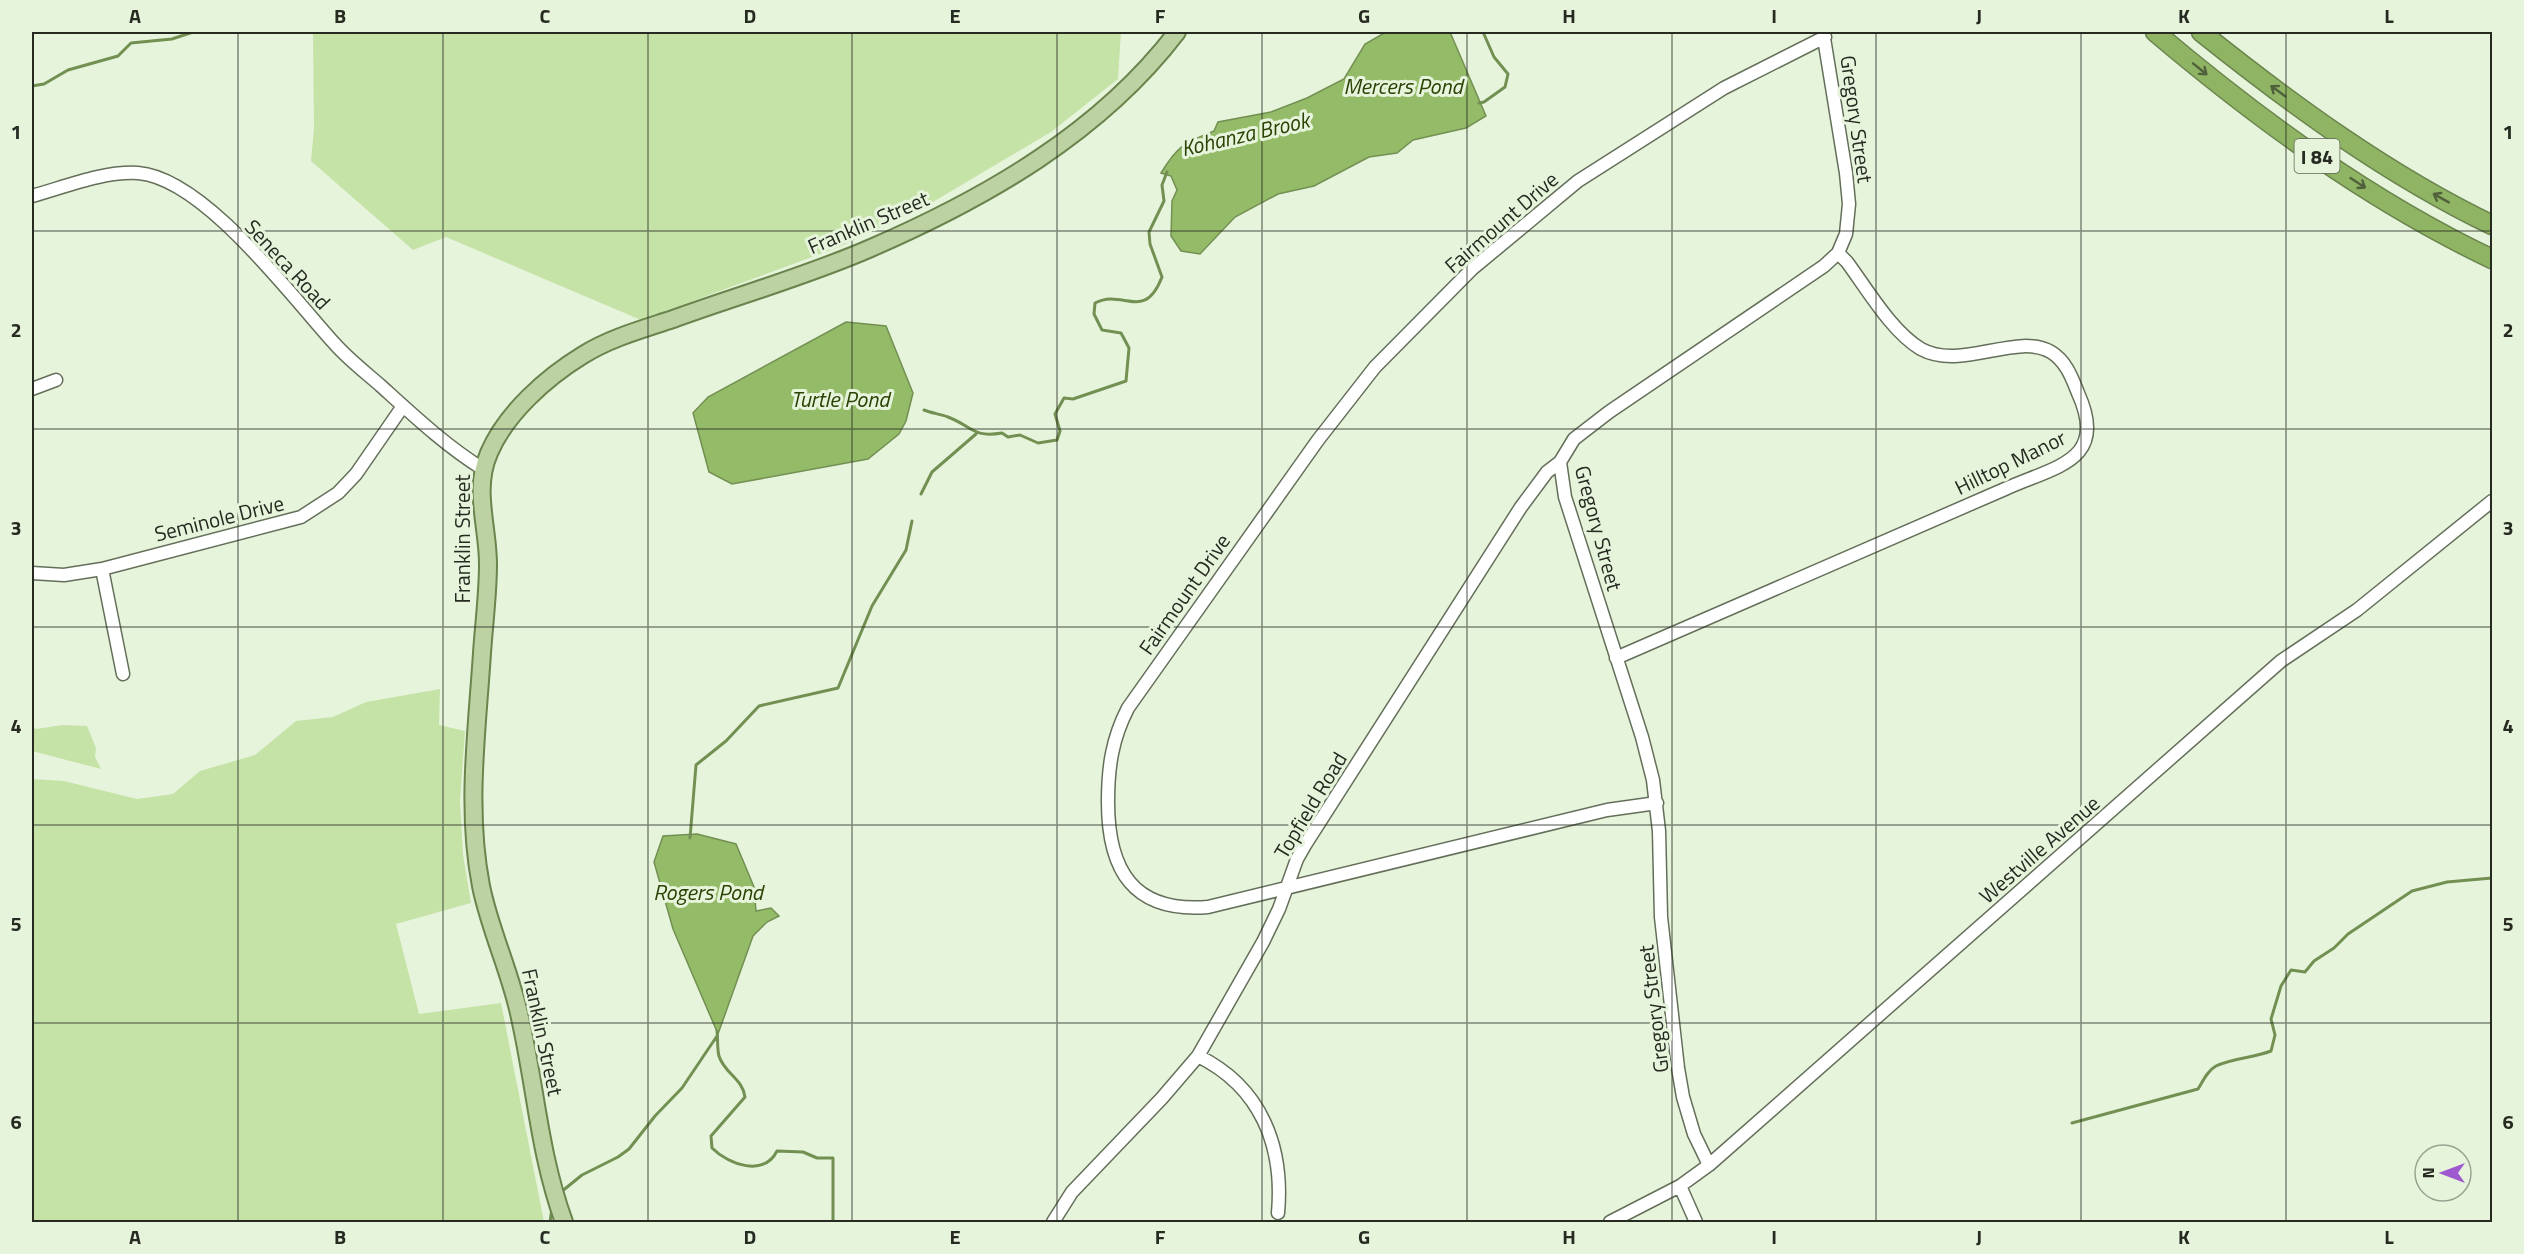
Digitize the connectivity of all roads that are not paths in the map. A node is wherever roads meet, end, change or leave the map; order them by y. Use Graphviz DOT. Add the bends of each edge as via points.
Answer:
graph roads {
  1 [pos="1177,32"];
  2 [pos="2155,32"];
  3 [pos="2201,32"];
  4 [pos="1824,34"];
  5 [pos="32,196"];
  6 [pos="2493,225"];
  7 [pos="1838,253"];
  8 [pos="2493,259"];
  9 [pos="56,380"];
  10 [pos="32,389"];
  11 [pos="403,406"];
  12 [pos="1560,462"];
  13 [pos="483,469"];
  14 [pos="2493,501"];
  15 [pos="102,569"];
  16 [pos="32,573"];
  17 [pos="1616,658"];
  18 [pos="123,674"];
  19 [pos="1657,803"];
  20 [pos="1287,886"];
  21 [pos="1198,1056"];
  22 [pos="1709,1165"];
  23 [pos="1680,1186"];
  24 [pos="1278,1213"];
  25 [pos="564,1222"];
  26 [pos="1053,1222"];
  27 [pos="1610,1222"];
  28 [pos="1696,1222"];
  1 -- 13 [label="main road, Franklin Street" via="1141,74 1102,109 993,189 866,250 647,327 584,354 560,370 524,404 499,435"];
  2 -- 8 [label="highway, I 84, one-way" via="2315,155 2410,215"];
  6 -- 3 [label="highway, I 84, one-way" via="2364,151"];
  4 -- 7 [label="street, Gregory Street" via="1849,204 1846,234"];
  4 -- 20 [label="street, Fairmount Drive" via="1724,88 1578,181 1472,269 1375,367 1318,440 1128,708 1111,754 1107,820 1115,861 1131,886 1158,902 1189,909"];
  5 -- 11 [label="street, Seneca Road" via="97,178 137,173 172,184 231,231 283,282 335,345"];
  7 -- 12 [label="street, Gregory Street" via="1609,412 1574,439"];
  7 -- 17 [label="street, Hilltop Manor" via="1897,328 1921,349 1948,356 2038,347 2057,356 2067,368 2087,412 2089,426 2084,446 2067,461"];
  9 -- 10 [label="street"];
  11 -- 13 [label="street, Seneca Road"];
  11 -- 15 [label="street, Seminole Drive" via="356,474 330,499 301,517"];
  12 -- 17 [label="street, Gregory Street" via="1566,497"];
  12 -- 20 [label="street, Topfield Road" via="1547,472 1521,507 1305,845"];
  13 -- 25 [label="main road, Franklin Street" via="481,494 488,561 473,794 475,851 487,913 515,994 545,1161"];
  14 -- 22 [label="street, Westville Avenue" via="2357,610 2281,661 2242,693"];
  15 -- 16 [label="street, Seminole Drive" via="64,575"];
  15 -- 18 [label="street"];
  17 -- 19 [label="street, Gregory Street" via="1642,737"];
  19 -- 20 [label="street, Fairmount Drive" via="1607,810"];
  19 -- 22 [label="street, Gregory Street" via="1661,917 1678,1068 1694,1134"];
  20 -- 21 [label="street, Topfield Road" via="1263,942"];
  21 -- 24 [label="street" via="1229,1075 1263,1116 1277,1160"];
  21 -- 26 [label="street, Topfield Road" via="1068,1197"];
  22 -- 23 [label="street, Westville Avenue"];
  23 -- 27 [label="street, Westville Avenue"];
  23 -- 28 [label="street"];
}
